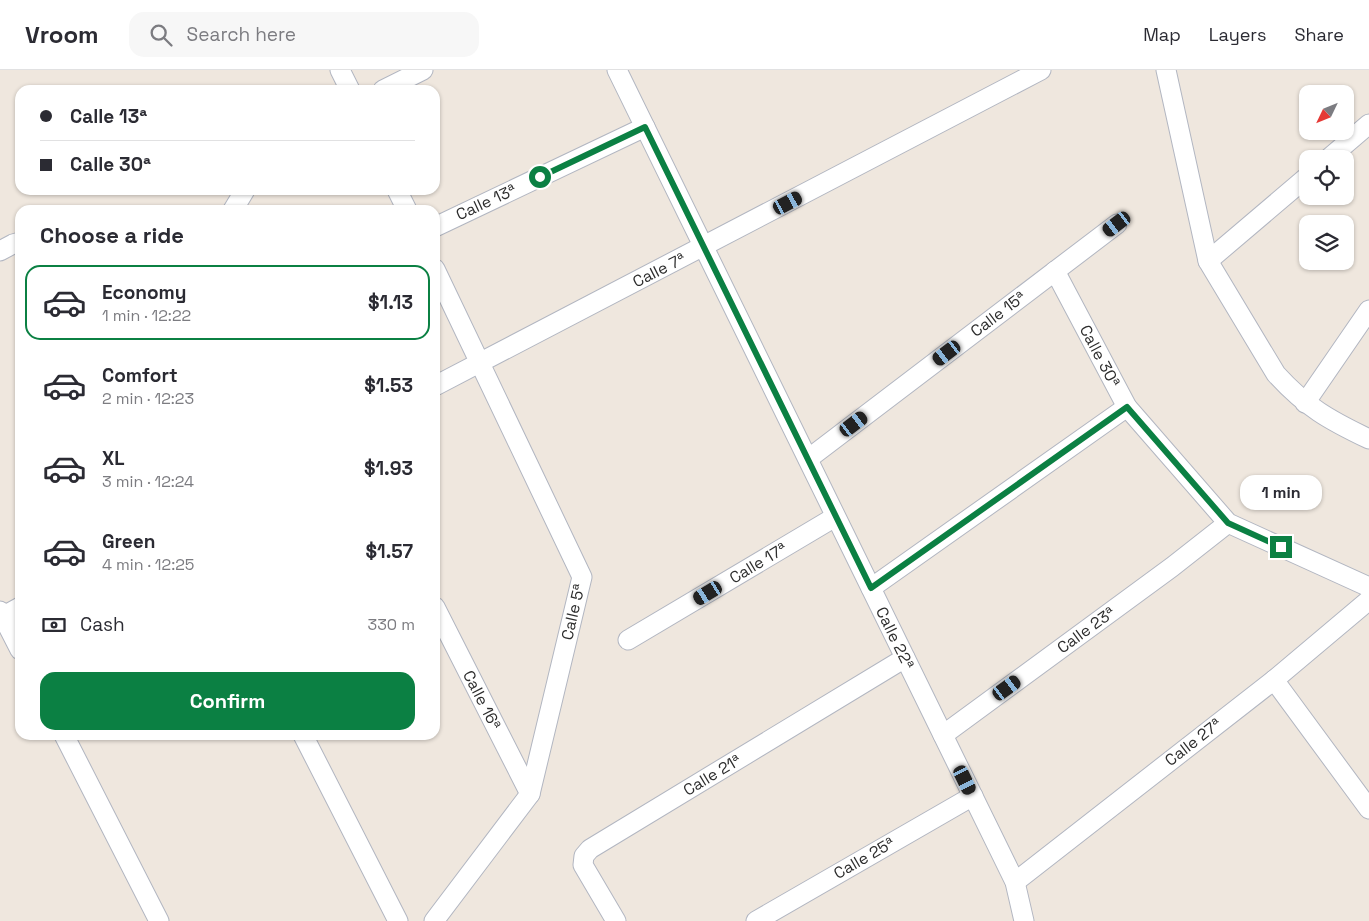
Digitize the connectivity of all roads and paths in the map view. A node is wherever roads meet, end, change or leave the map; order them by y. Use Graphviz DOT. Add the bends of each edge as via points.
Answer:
graph roads {
  1 [pos="340,70"];
  2 [pos="423,70"];
  3 [pos="617,70"];
  4 [pos="1041,70"];
  5 [pos="1166,70"];
  6 [pos="348,85"];
  7 [pos="393,85"];
  8 [pos="1369,124"];
  9 [pos="645,127"];
  10 [pos="1339,150"];
  11 [pos="1299,184"];
  12 [pos="440,224"];
  13 [pos="1117,224"];
  14 [pos="15,243"];
  15 [pos="704,247"];
  16 [pos="0,251"];
  17 [pos="1208,261"];
  18 [pos="1055,271"];
  19 [pos="440,279"];
  20 [pos="1369,310"];
  21 [pos="480,363"];
  22 [pos="440,383"];
  23 [pos="1305,403"];
  24 [pos="1127,407"];
  25 [pos="1369,439"];
  26 [pos="808,459"];
  27 [pos="835,517"];
  28 [pos="1228,523"];
  29 [pos="1369,587"];
  30 [pos="871,588"];
  31 [pos="1369,600"];
  32 [pos="15,609"];
  33 [pos="1,615"];
  34 [pos="440,617"];
  35 [pos="628,640"];
  36 [pos="15,641"];
  37 [pos="905,658"];
  38 [pos="1274,680"];
  39 [pos="943,735"];
  40 [pos="67,740"];
  41 [pos="306,740"];
  42 [pos="530,794"];
  43 [pos="973,796"];
  44 [pos="1369,809"];
  45 [pos="1015,882"];
  46 [pos="159,921"];
  47 [pos="398,921"];
  48 [pos="434,921"];
  49 [pos="616,921"];
  50 [pos="756,921"];
  51 [pos="1024,921"];
  1 -- 6 [label="street"];
  2 -- 7 [label="street"];
  3 -- 9 [label="street, Calle 22ª"];
  4 -- 15 [label="street, Calle 7ª"];
  5 -- 17 [label="street"];
  8 -- 10 [label="street"];
  9 -- 12 [label="street, Calle 13ª"];
  9 -- 15 [label="street, Calle 22ª"];
  11 -- 17 [label="street"];
  13 -- 18 [label="street, Calle 15ª"];
  14 -- 16 [label="street"];
  15 -- 21 [label="street, Calle 7ª"];
  15 -- 26 [label="street, Calle 22ª"];
  17 -- 23 [label="street" via="1276,374"];
  18 -- 24 [label="street, Calle 30ª"];
  18 -- 26 [label="street, Calle 15ª"];
  19 -- 21 [label="street, Calle 5ª"];
  20 -- 23 [label="street"];
  21 -- 22 [label="street, Calle 7ª"];
  21 -- 42 [label="street, Calle 5ª" via="582,577"];
  23 -- 25 [label="street" via="1326,418"];
  24 -- 28 [label="street, Calle 30ª"];
  24 -- 30 [label="street"];
  26 -- 27 [label="street, Calle 22ª"];
  27 -- 30 [label="street, Calle 22ª"];
  27 -- 35 [label="street, Calle 17ª"];
  28 -- 29 [label="street, Calle 30ª"];
  28 -- 39 [label="street, Calle 23ª"];
  30 -- 37 [label="street, Calle 22ª"];
  31 -- 38 [label="street, Calle 27ª"];
  32 -- 33 [label="street"];
  33 -- 36 [label="street"];
  34 -- 42 [label="street, Calle 16ª"];
  37 -- 39 [label="street, Calle 22ª"];
  37 -- 49 [label="street, Calle 21ª" via="590,849 584,856 584,865"];
  38 -- 44 [label="street"];
  38 -- 45 [label="street, Calle 27ª"];
  39 -- 43 [label="street, Calle 22ª"];
  40 -- 46 [label="street"];
  41 -- 47 [label="street"];
  42 -- 48 [label="street, Calle 5ª"];
  43 -- 45 [label="street, Calle 22ª"];
  43 -- 50 [label="street, Calle 25ª"];
  45 -- 51 [label="street, Calle 22ª"];
}
